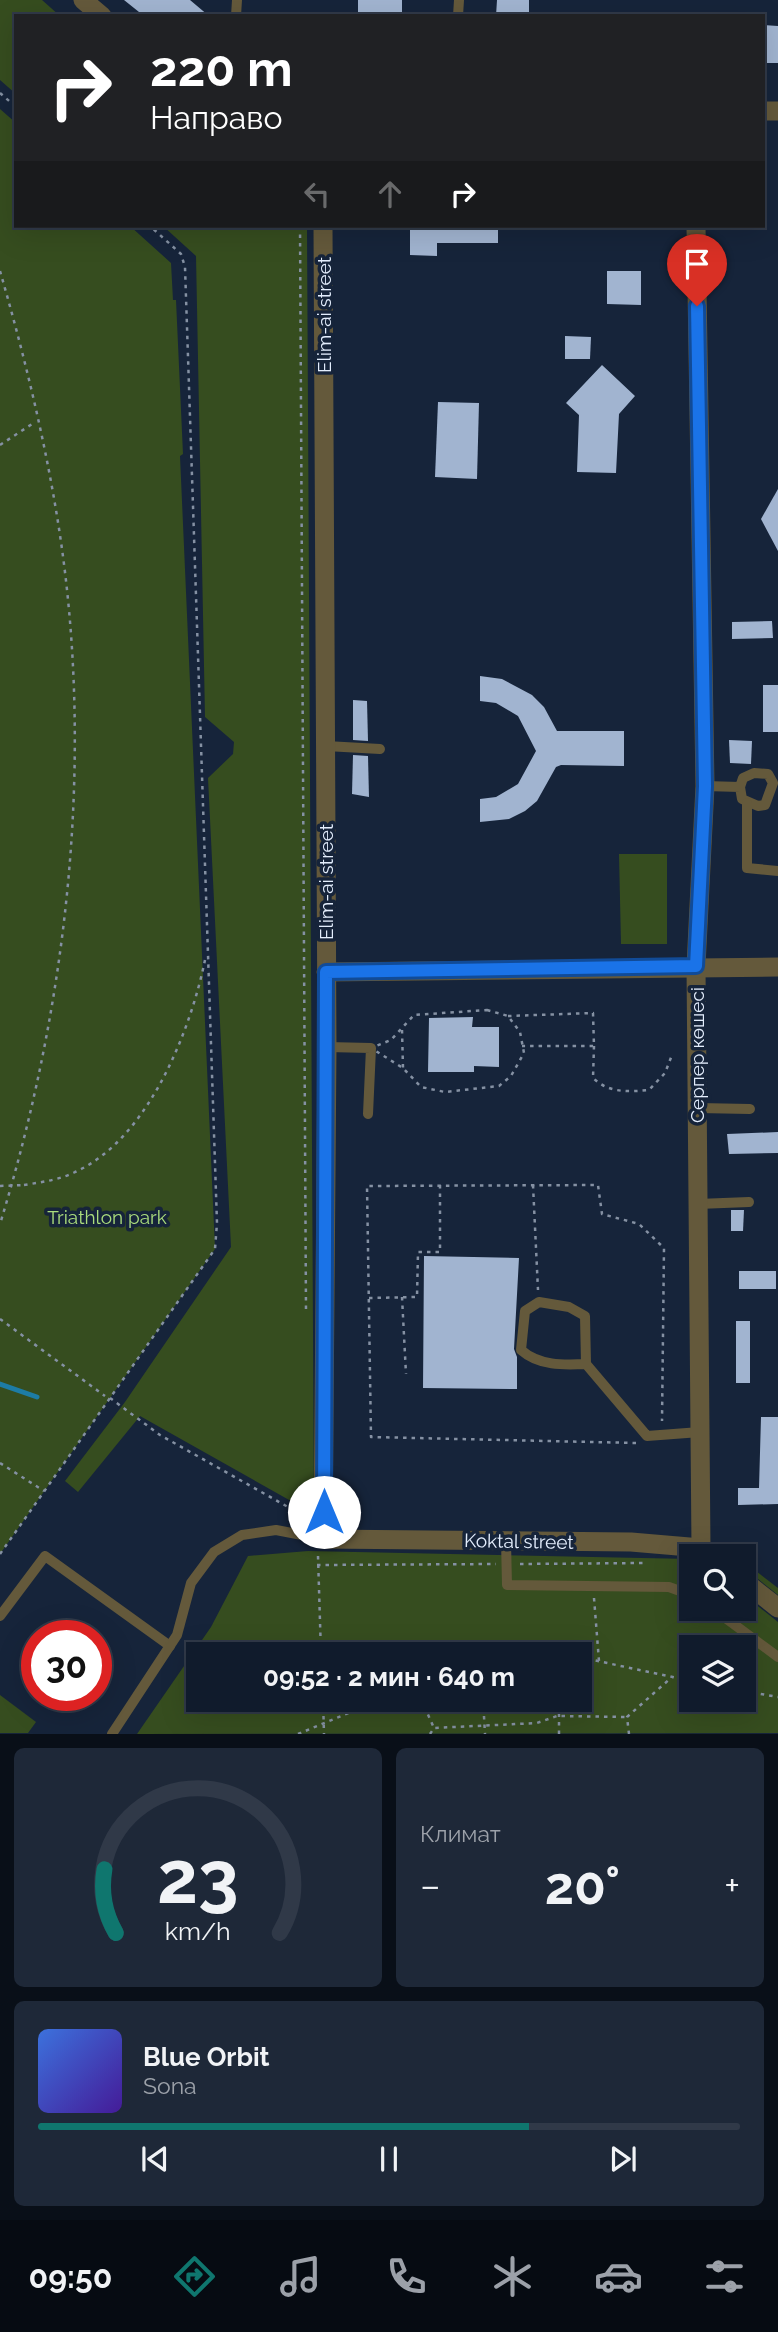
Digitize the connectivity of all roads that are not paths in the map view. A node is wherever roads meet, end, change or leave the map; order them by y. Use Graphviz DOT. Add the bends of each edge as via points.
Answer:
graph roads {
  1 [pos="83,0"];
  2 [pos="100,14"];
  3 [pos="323,228"];
  4 [pos="696,228"];
  5 [pos="326,746"];
  6 [pos="380,749"];
  7 [pos="705,786"];
  8 [pos="740,787"];
  9 [pos="747,803"];
  10 [pos="778,871"];
  11 [pos="696,966"];
  12 [pos="778,967"];
  13 [pos="326,972"];
  14 [pos="327,1048"];
  15 [pos="698,1108"];
  16 [pos="750,1109"];
  17 [pos="368,1114"];
  18 [pos="749,1202"];
  19 [pos="698,1204"];
  20 [pos="586,1364"];
  21 [pos="700,1432"];
  22 [pos="323,1539"];
  23 [pos="506,1541"];
  24 [pos="706,1544"];
  25 [pos="679,1548"];
  26 [pos="679,1591"];
  27 [pos="756,1591"];
  28 [pos="778,1608"];
  29 [pos="0,1616"];
  30 [pos="730,1621"];
  31 [pos="170,1646"];
  32 [pos="778,1657"];
  33 [pos="112,1734"];
  1 -- 2 [label="street"];
  3 -- 5 [label="street, Elim-ai street"];
  4 -- 7 [label="street, Серпер көшесі"];
  5 -- 6 [label="lane"];
  5 -- 13 [label="street, Elim-ai street"];
  7 -- 8 [label="lane"];
  7 -- 11 [label="street, Серпер көшесі"];
  8 -- 9 [label="lane"];
  8 -- 9 [label="lane" via="743,778 754,773 768,774 774,783 765,804"];
  9 -- 10 [label="lane" via="747,868"];
  11 -- 12 [label="street"];
  11 -- 13 [label="street"];
  11 -- 15 [label="street, Серпер көшесі"];
  13 -- 14 [label="street, Elim-ai street"];
  14 -- 17 [label="lane" via="371,1048"];
  14 -- 22 [label="street, Elim-ai street"];
  15 -- 16 [label="lane"];
  15 -- 19 [label="street, Серпер көшесі"];
  18 -- 19 [label="lane"];
  19 -- 21 [label="street, Серпер көшесі"];
  20 -- 20 [label="lane" via="585,1316 569,1307 539,1302 525,1311 521,1350 532,1360"];
  20 -- 21 [label="lane" via="647,1436"];
  21 -- 24 [label="street, Серпер көшесі"];
  22 -- 23 [label="street, Koktal street"];
  22 -- 31 [label="lane" via="276,1530 242,1535 214,1552 191,1583"];
  23 -- 25 [label="street, Koktal street" via="631,1542"];
  23 -- 26 [label="lane" via="508,1585"];
  27 -- 28 [label="street"];
  29 -- 31 [label="lane" via="45,1556"];
  30 -- 32 [label="lane"];
  31 -- 33 [label="lane"];
}
